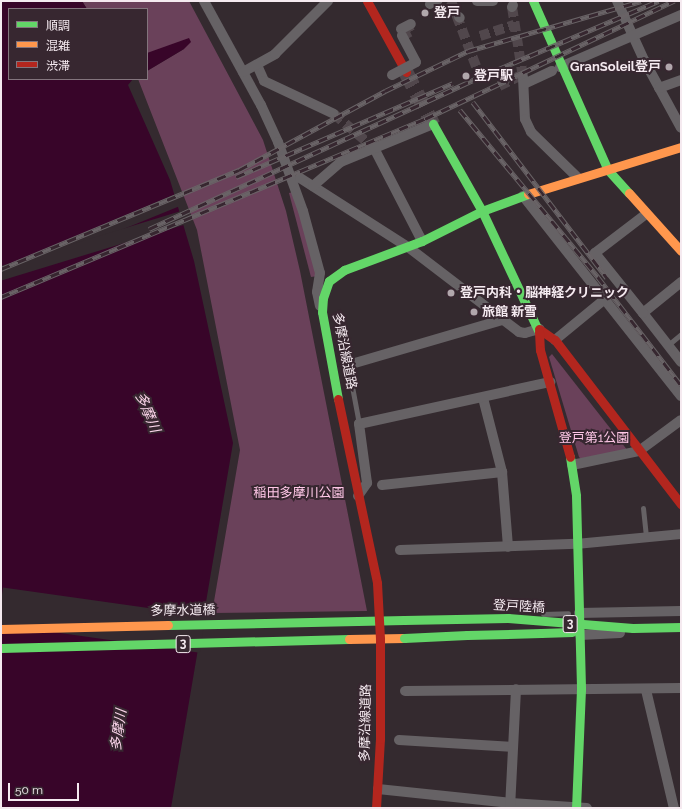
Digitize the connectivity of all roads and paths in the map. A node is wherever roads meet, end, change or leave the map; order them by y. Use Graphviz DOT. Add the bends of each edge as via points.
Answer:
graph roads {
  1 [pos="204,1"];
  2 [pos="328,1"];
  3 [pos="367,1"];
  4 [pos="477,1"];
  5 [pos="493,1"];
  6 [pos="533,1"];
  7 [pos="617,1"];
  8 [pos="681,15"];
  9 [pos="411,24"];
  10 [pos="632,34"];
  11 [pos="257,65"];
  12 [pos="556,69"];
  13 [pos="243,72"];
  14 [pos="406,72"];
  15 [pos="392,75"];
  16 [pos="681,80"];
  17 [pos="659,88"];
  18 [pos="334,114"];
  19 [pos="433,124"];
  20 [pos="681,128"];
  21 [pos="681,147"];
  22 [pos="374,148"];
  23 [pos="608,170"];
  24 [pos="300,178"];
  25 [pos="578,178"];
  26 [pos="313,186"];
  27 [pos="524,196"];
  28 [pos="482,211"];
  29 [pos="646,214"];
  30 [pos="422,241"];
  31 [pos="408,247"];
  32 [pos="681,251"];
  33 [pos="681,282"];
  34 [pos="605,299"];
  35 [pos="322,312"];
  36 [pos="643,313"];
  37 [pos="502,320"];
  38 [pos="539,329"];
  39 [pos="681,334"];
  40 [pos="555,340"];
  41 [pos="668,345"];
  42 [pos="681,362"];
  43 [pos="348,366"];
  44 [pos="550,382"];
  45 [pos="681,396"];
  46 [pos="483,398"];
  47 [pos="681,420"];
  48 [pos="359,424"];
  49 [pos="639,451"];
  50 [pos="572,464"];
  51 [pos="502,472"];
  52 [pos="382,485"];
  53 [pos="358,496"];
  54 [pos="681,504"];
  55 [pos="643,508"];
  56 [pos="681,534"];
  57 [pos="646,538"];
  58 [pos="576,544"];
  59 [pos="508,547"];
  60 [pos="400,550"];
  61 [pos="681,611"];
  62 [pos="568,613"];
  63 [pos="578,613"];
  64 [pos="424,617"];
  65 [pos="380,621"];
  66 [pos="681,627"];
  67 [pos="633,628"];
  68 [pos="1,629"];
  69 [pos="681,630"];
  70 [pos="580,636"];
  71 [pos="380,639"];
  72 [pos="1,648"];
  73 [pos="681,688"];
  74 [pos="516,689"];
  75 [pos="581,689"];
  76 [pos="646,690"];
  77 [pos="405,691"];
  78 [pos="399,740"];
  79 [pos="512,747"];
  80 [pos="378,789"];
  81 [pos="510,806"];
  82 [pos="376,808"];
  83 [pos="576,808"];
  84 [pos="587,808"];
  85 [pos="674,808"];
  1 -- 13 [label="street"];
  2 -- 11 [label="street" via="275,54"];
  3 -- 14 [label="main road"];
  4 -- 5 [label="street"];
  6 -- 12 [label="main road"];
  7 -- 10 [label="street"];
  8 -- 10 [label="street"];
  9 -- 15 [label="street, bridge" via="401,32 416,62"];
  10 -- 12 [label="street"];
  10 -- 17 [label="street"];
  11 -- 13 [label="street"];
  11 -- 18 [label="street" via="264,81"];
  12 -- 23 [label="main road"];
  12 -- 25 [label="street" via="523,80 525,119 531,132"];
  13 -- 35 [label="street" via="278,142 302,211 320,273 317,292"];
  16 -- 17 [label="street"];
  17 -- 20 [label="street"];
  19 -- 22 [label="street"];
  19 -- 28 [label="main road"];
  21 -- 23 [label="main road, 多摩沿線道路"];
  22 -- 26 [label="street" via="341,162"];
  22 -- 30 [label="street"];
  23 -- 25 [label="main road, 多摩沿線道路"];
  23 -- 29 [label="main road"];
  24 -- 26 [label="street"];
  25 -- 27 [label="main road, 多摩沿線道路"];
  26 -- 31 [label="street"];
  27 -- 28 [label="main road, 多摩沿線道路"];
  27 -- 34 [label="street"];
  28 -- 30 [label="main road, 多摩沿線道路"];
  28 -- 38 [label="main road"];
  29 -- 32 [label="main road"];
  29 -- 36 [label="street" via="595,253"];
  30 -- 31 [label="main road, 多摩沿線道路"];
  31 -- 35 [label="main road, 多摩沿線道路" via="354,266 334,276 325,289"];
  31 -- 37 [label="street"];
  33 -- 36 [label="street"];
  34 -- 40 [label="street"];
  34 -- 45 [label="street"];
  35 -- 53 [label="main road, 多摩沿線道路"];
  36 -- 41 [label="street"];
  37 -- 38 [label="street" via="525,333"];
  37 -- 43 [label="street"];
  38 -- 40 [label="main road"];
  38 -- 44 [label="main road" via="540,350"];
  39 -- 41 [label="lane"];
  40 -- 49 [label="main road"];
  41 -- 42 [label="street"];
  43 -- 48 [label="lane"];
  44 -- 46 [label="street"];
  44 -- 50 [label="main road"];
  46 -- 48 [label="street"];
  46 -- 51 [label="street"];
  47 -- 49 [label="street"];
  48 -- 53 [label="street" via="367,483"];
  49 -- 50 [label="street"];
  49 -- 54 [label="main road"];
  50 -- 58 [label="main road" via="576,496"];
  51 -- 52 [label="street"];
  51 -- 59 [label="street"];
  53 -- 65 [label="main road, 多摩沿線道路" via="377,583"];
  55 -- 57 [label="lane"];
  56 -- 57 [label="street"];
  57 -- 58 [label="street"];
  58 -- 59 [label="street"];
  58 -- 63 [label="main road"];
  59 -- 60 [label="street"];
  61 -- 63 [label="street"];
  62 -- 64 [label="lane"];
  63 -- 70 [label="main road"];
  65 -- 67 [label="main road, 登戸陸橋 / 3, bridge" via="508,618"];
  65 -- 68 [label="main road, 多摩水道橋 / 3"];
  65 -- 71 [label="main road, 多摩沿線道路"];
  66 -- 67 [label="main road, 登戸陸橋 / 3"];
  67 -- 71 [label="main road, 登戸陸橋 / 3, bridge"];
  69 -- 70 [label="street"];
  70 -- 75 [label="main road"];
  71 -- 72 [label="main road, 3"];
  71 -- 80 [label="main road, 多摩沿線道路"];
  73 -- 76 [label="street"];
  74 -- 75 [label="street"];
  74 -- 77 [label="street"];
  74 -- 79 [label="street"];
  75 -- 76 [label="street"];
  75 -- 83 [label="main road"];
  76 -- 85 [label="street"];
  78 -- 79 [label="street"];
  79 -- 81 [label="street"];
  80 -- 81 [label="street"];
  80 -- 82 [label="main road, 多摩沿線道路"];
  81 -- 83 [label="street"];
  83 -- 84 [label="street"];
}
